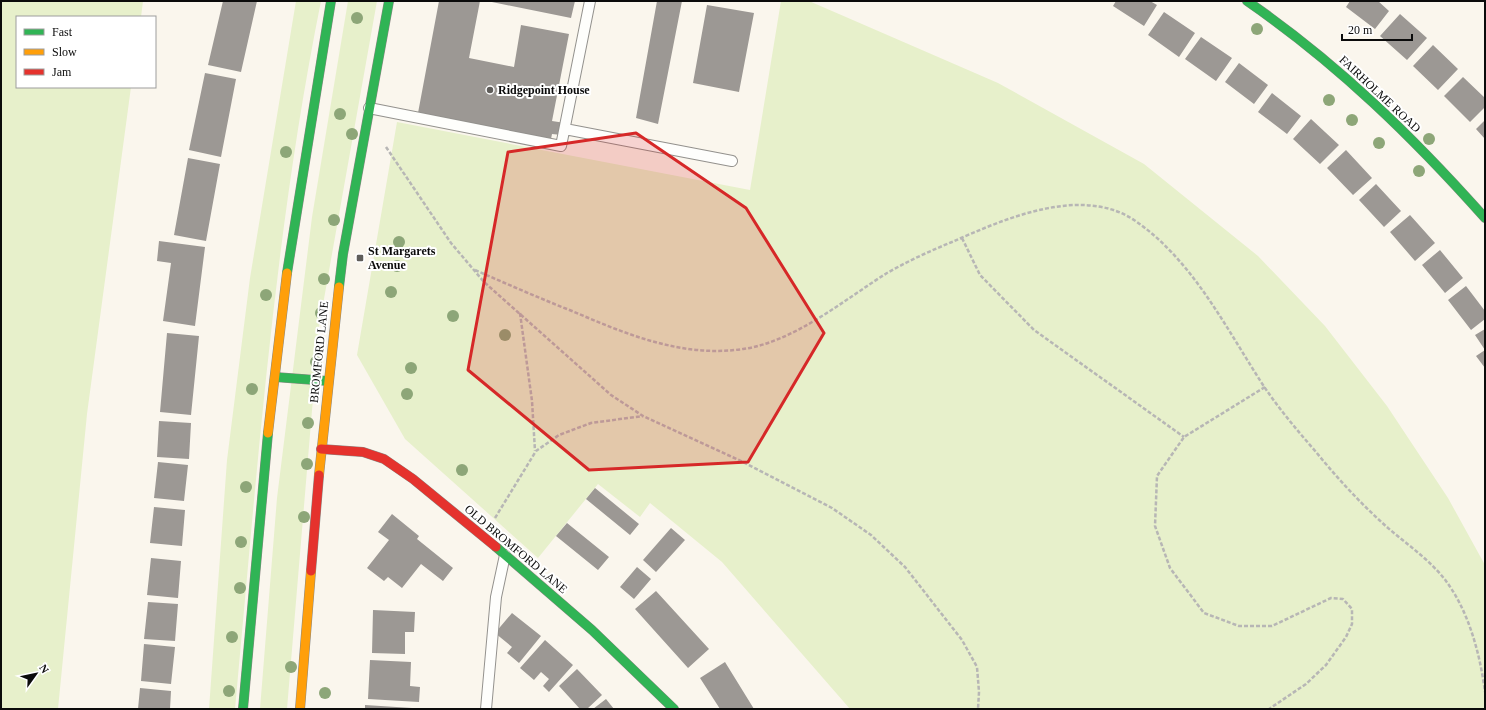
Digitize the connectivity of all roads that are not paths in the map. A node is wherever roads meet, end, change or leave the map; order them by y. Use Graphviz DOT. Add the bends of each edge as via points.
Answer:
graph roads {
  1 [pos="331,1"];
  2 [pos="389,1"];
  3 [pos="590,1"];
  4 [pos="1247,1"];
  5 [pos="370,108"];
  6 [pos="565,128"];
  7 [pos="732,161"];
  8 [pos="1485,218"];
  9 [pos="275,377"];
  10 [pos="328,381"];
  11 [pos="321,449"];
  12 [pos="505,555"];
  13 [pos="243,709"];
  14 [pos="300,709"];
  15 [pos="486,709"];
  16 [pos="674,709"];
  1 -- 9 [label="main road" via="287,273"];
  2 -- 5 [label="main road, BROMFORD LANE"];
  3 -- 6 [label="lane"];
  4 -- 8 [label="main road, FAIRHOLME ROAD" via="1273,18 1344,74 1423,151"];
  5 -- 6 [label="lane" via="562,146"];
  5 -- 10 [label="main road, BROMFORD LANE" via="343,254"];
  6 -- 7 [label="lane"];
  9 -- 10 [label="main road"];
  9 -- 13 [label="main road"];
  10 -- 11 [label="main road, BROMFORD LANE"];
  11 -- 12 [label="main road, OLD BROMFORD LANE" via="374,455 393,465"];
  11 -- 14 [label="main road, BROMFORD LANE"];
  12 -- 15 [label="lane" via="496,597"];
  12 -- 16 [label="main road, OLD BROMFORD LANE" via="624,658"];
}
